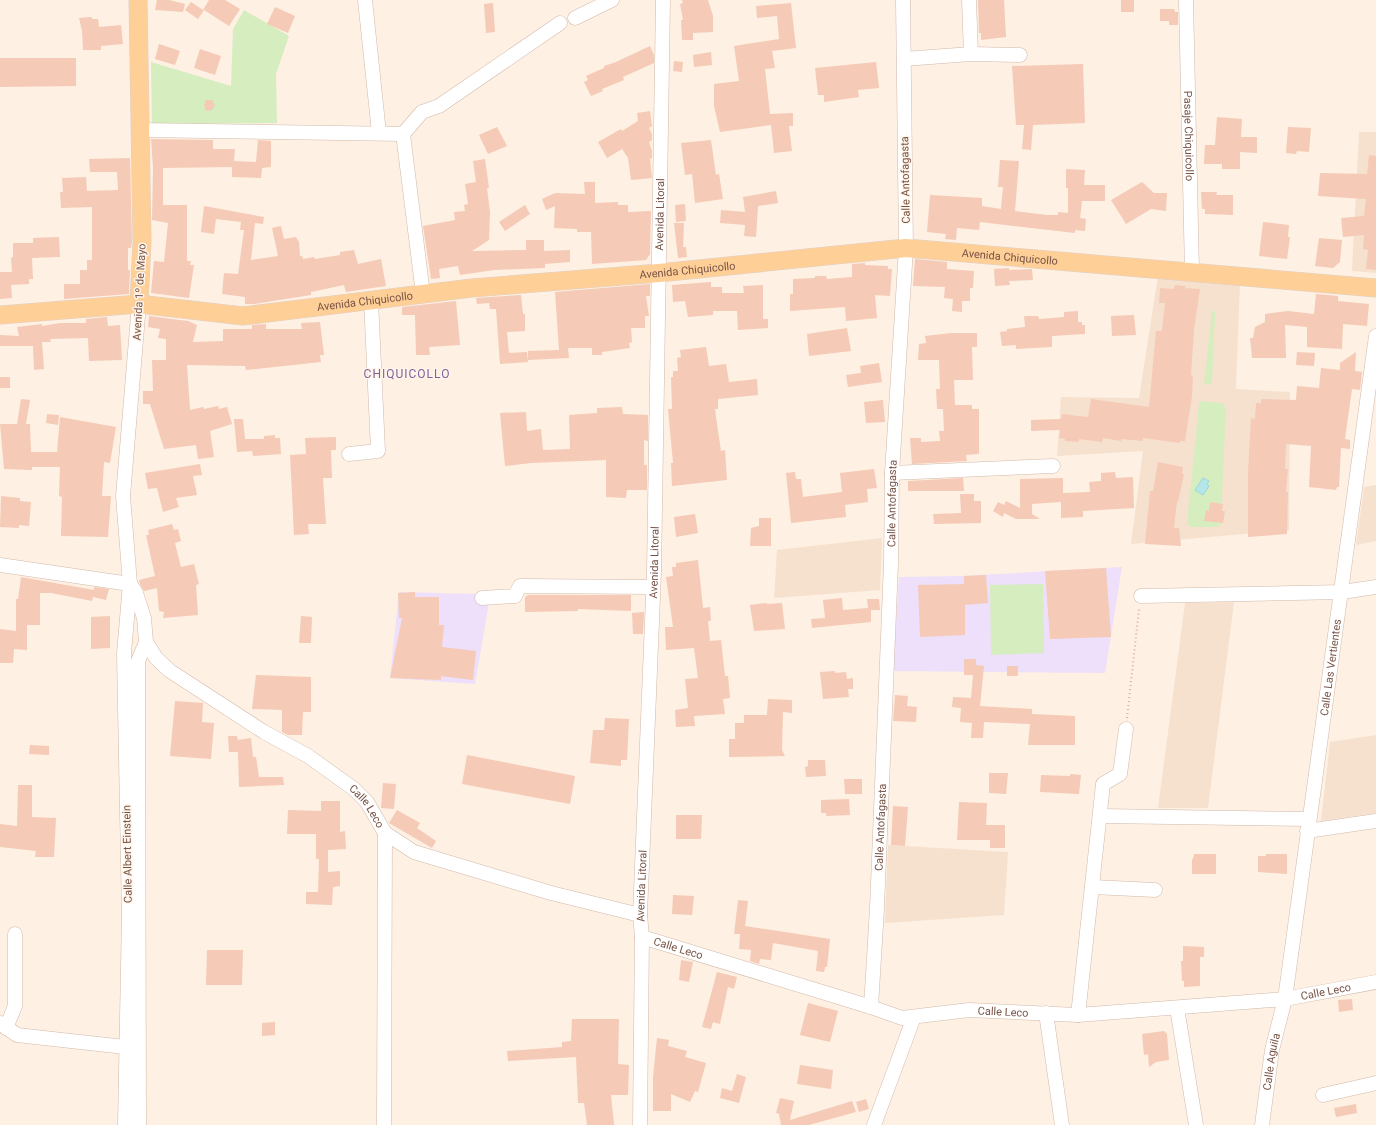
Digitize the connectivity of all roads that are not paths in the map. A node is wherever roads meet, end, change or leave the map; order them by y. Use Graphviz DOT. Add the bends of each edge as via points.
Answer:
graph roads {
  1 [pos="138,0"];
  2 [pos="365,0"];
  3 [pos="612,0"];
  4 [pos="663,0"];
  5 [pos="903,0"];
  6 [pos="969,0"];
  7 [pos="1186,0"];
  8 [pos="575,18"];
  9 [pos="560,23"];
  10 [pos="971,54"];
  11 [pos="1020,54"];
  12 [pos="904,59"];
  13 [pos="140,130"];
  14 [pos="379,133"];
  15 [pos="403,134"];
  16 [pos="906,248"];
  17 [pos="659,273"];
  18 [pos="1203,275"];
  19 [pos="1376,288"];
  20 [pos="423,294"];
  21 [pos="372,300"];
  22 [pos="139,304"];
  23 [pos="0,315"];
  24 [pos="1376,336"];
  25 [pos="349,454"];
  26 [pos="1053,466"];
  27 [pos="892,473"];
  28 [pos="0,565"];
  29 [pos="130,584"];
  30 [pos="653,587"];
  31 [pos="1376,587"];
  32 [pos="1342,592"];
  33 [pos="1141,596"];
  34 [pos="482,598"];
  35 [pos="146,642"];
  36 [pos="1126,729"];
  37 [pos="1101,816"];
  38 [pos="1376,821"];
  39 [pos="1308,825"];
  40 [pos="385,833"];
  41 [pos="1093,887"];
  42 [pos="1155,890"];
  43 [pos="640,915"];
  44 [pos="15,934"];
  45 [pos="642,936"];
  46 [pos="1376,982"];
  47 [pos="1285,998"];
  48 [pos="871,1006"];
  49 [pos="1177,1008"];
  50 [pos="1046,1014"];
  51 [pos="1078,1015"];
  52 [pos="914,1017"];
  53 [pos="3,1025"];
  54 [pos="125,1047"];
  55 [pos="1376,1083"];
  56 [pos="1323,1095"];
  57 [pos="125,1125"];
  58 [pos="139,1125"];
  59 [pos="384,1125"];
  60 [pos="640,1125"];
  61 [pos="874,1125"];
  62 [pos="1062,1125"];
  63 [pos="1196,1125"];
  64 [pos="1262,1125"];
  1 -- 13 [label="main road, Avenida 1º de Mayo"];
  2 -- 14 [label="street"];
  3 -- 8 [label="street"];
  4 -- 17 [label="street, Avenida Litoral"];
  5 -- 12 [label="street, Calle Antofagasta"];
  6 -- 10 [label="street"];
  7 -- 18 [label="street, Pasaje Chiquicollo"];
  9 -- 15 [label="street" via="439,106 422,112"];
  10 -- 11 [label="street"];
  10 -- 12 [label="street"];
  12 -- 16 [label="street, Calle Antofagasta"];
  13 -- 14 [label="street"];
  13 -- 22 [label="main road, Avenida 1º de Mayo" via="142,241"];
  14 -- 15 [label="street"];
  15 -- 20 [label="street"];
  16 -- 17 [label="main road, Avenida Chiquicollo"];
  16 -- 18 [label="main road, Avenida Chiquicollo"];
  16 -- 27 [label="street, Calle Antofagasta"];
  17 -- 20 [label="main road, Avenida Chiquicollo"];
  17 -- 30 [label="street, Avenida Litoral"];
  18 -- 19 [label="main road, Avenida Chiquicollo"];
  20 -- 21 [label="main road, Avenida Chiquicollo"];
  21 -- 22 [label="main road, Avenida Chiquicollo" via="243,316"];
  21 -- 25 [label="street" via="378,450"];
  22 -- 23 [label="main road, Avenida Chiquicollo"];
  22 -- 29 [label="street, Avenida 1º de Mayo" via="123,496"];
  24 -- 32 [label="street, Calle Las Vertientes"];
  26 -- 27 [label="street"];
  27 -- 48 [label="street, Calle Antofagasta" via="891,571"];
  28 -- 29 [label="street"];
  29 -- 35 [label="street" via="136,593 144,618"];
  29 -- 54 [label="street, Calle Albert Einstein" via="124,653 128,914"];
  30 -- 34 [label="street" via="520,586 515,596"];
  30 -- 43 [label="street, Avenida Litoral"];
  31 -- 32 [label="street"];
  32 -- 33 [label="street"];
  32 -- 39 [label="street, Calle Las Vertientes"];
  35 -- 40 [label="street, Calle Leco" via="156,658 170,670 264,732 308,756 354,789 367,802"];
  35 -- 58 [label="street, Calle Albert Einstein" via="138,661"];
  36 -- 37 [label="street" via="1120,774 1103,784"];
  37 -- 39 [label="street"];
  37 -- 41 [label="street"];
  38 -- 39 [label="street"];
  39 -- 47 [label="street, Calle Las Vertientes"];
  40 -- 43 [label="street, Calle Leco" via="414,852 551,893"];
  40 -- 59 [label="street"];
  41 -- 42 [label="street"];
  41 -- 51 [label="street"];
  43 -- 45 [label="street, Avenida Litoral"];
  44 -- 53 [label="street" via="15,1006"];
  45 -- 48 [label="street, Calle Leco"];
  45 -- 60 [label="street, Avenida Litoral"];
  46 -- 47 [label="street, Calle Leco"];
  47 -- 49 [label="street, Calle Leco"];
  47 -- 64 [label="street, Calle Aguila" via="1272,1050"];
  48 -- 52 [label="street, Calle Leco" via="902,1018"];
  49 -- 51 [label="street, Calle Leco"];
  49 -- 63 [label="street"];
  50 -- 51 [label="street, Calle Leco"];
  50 -- 52 [label="street, Calle Leco" via="969,1010"];
  50 -- 62 [label="street"];
  52 -- 61 [label="street"];
  53 -- 54 [label="street" via="17,1036"];
  54 -- 57 [label="street, Calle Albert Einstein"];
  55 -- 56 [label="street"];
}
